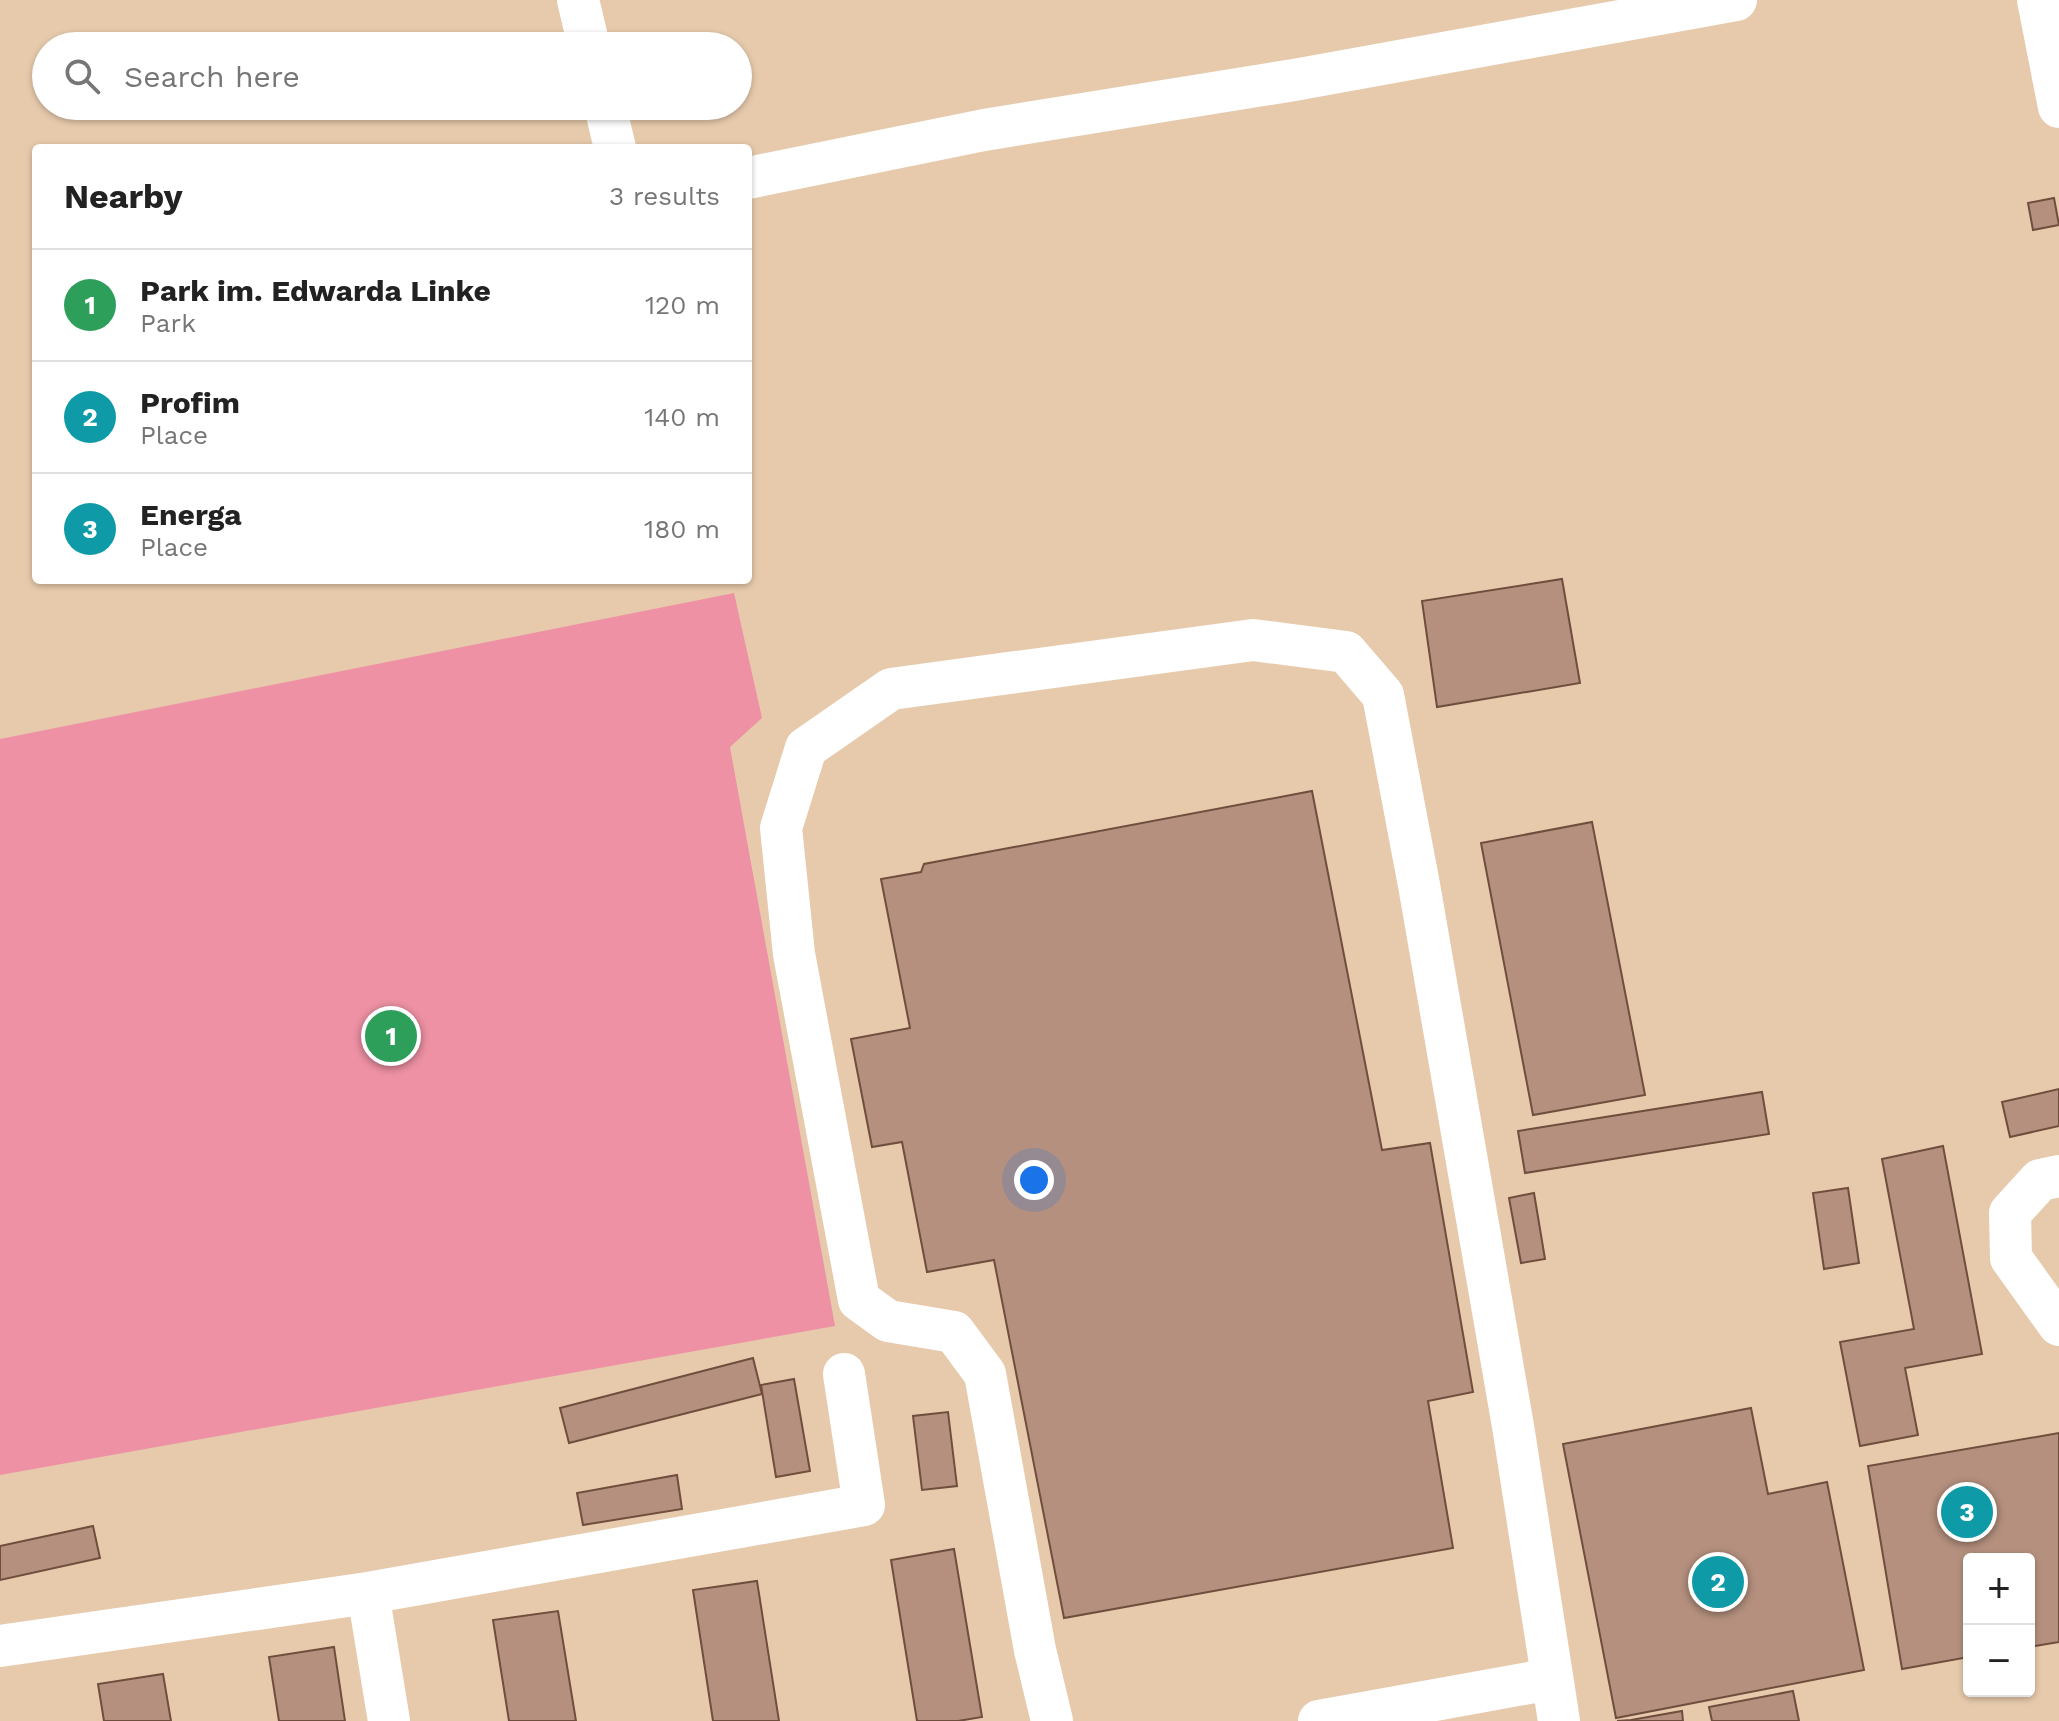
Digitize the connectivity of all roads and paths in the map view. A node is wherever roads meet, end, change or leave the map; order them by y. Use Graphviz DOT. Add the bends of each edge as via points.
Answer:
graph roads {
  1 [pos="578,0"];
  2 [pos="1736,0"];
  3 [pos="2038,0"];
  4 [pos="586,32"];
  5 [pos="2054,48"];
  6 [pos="2059,107"];
  7 [pos="608,120"];
  8 [pos="614,144"];
  9 [pos="752,177"];
  10 [pos="2059,1176"];
  11 [pos="2059,1325"];
  12 [pos="844,1374"];
  13 [pos="368,1593"];
  14 [pos="0,1646"];
  15 [pos="1551,1679"];
  16 [pos="389,1721"];
  17 [pos="1052,1721"];
  18 [pos="1319,1721"];
  19 [pos="1559,1721"];
  1 -- 4 [label="lane"];
  2 -- 9 [label="lane" via="984,130"];
  3 -- 5 [label="lane"];
  5 -- 6 [label="lane"];
  7 -- 8 [label="lane"];
  10 -- 11 [label="lane" via="2040,1180 2010,1213 2011,1258"];
  12 -- 13 [label="lane" via="864,1505"];
  13 -- 14 [label="lane"];
  13 -- 16 [label="lane"];
  15 -- 17 [label="lane" via="1513,1426 1383,695 1346,652 1253,640 891,689 806,748 781,828 794,954 859,1300 888,1321 954,1332 985,1374"];
  15 -- 18 [label="lane"];
  15 -- 19 [label="lane"];
}
